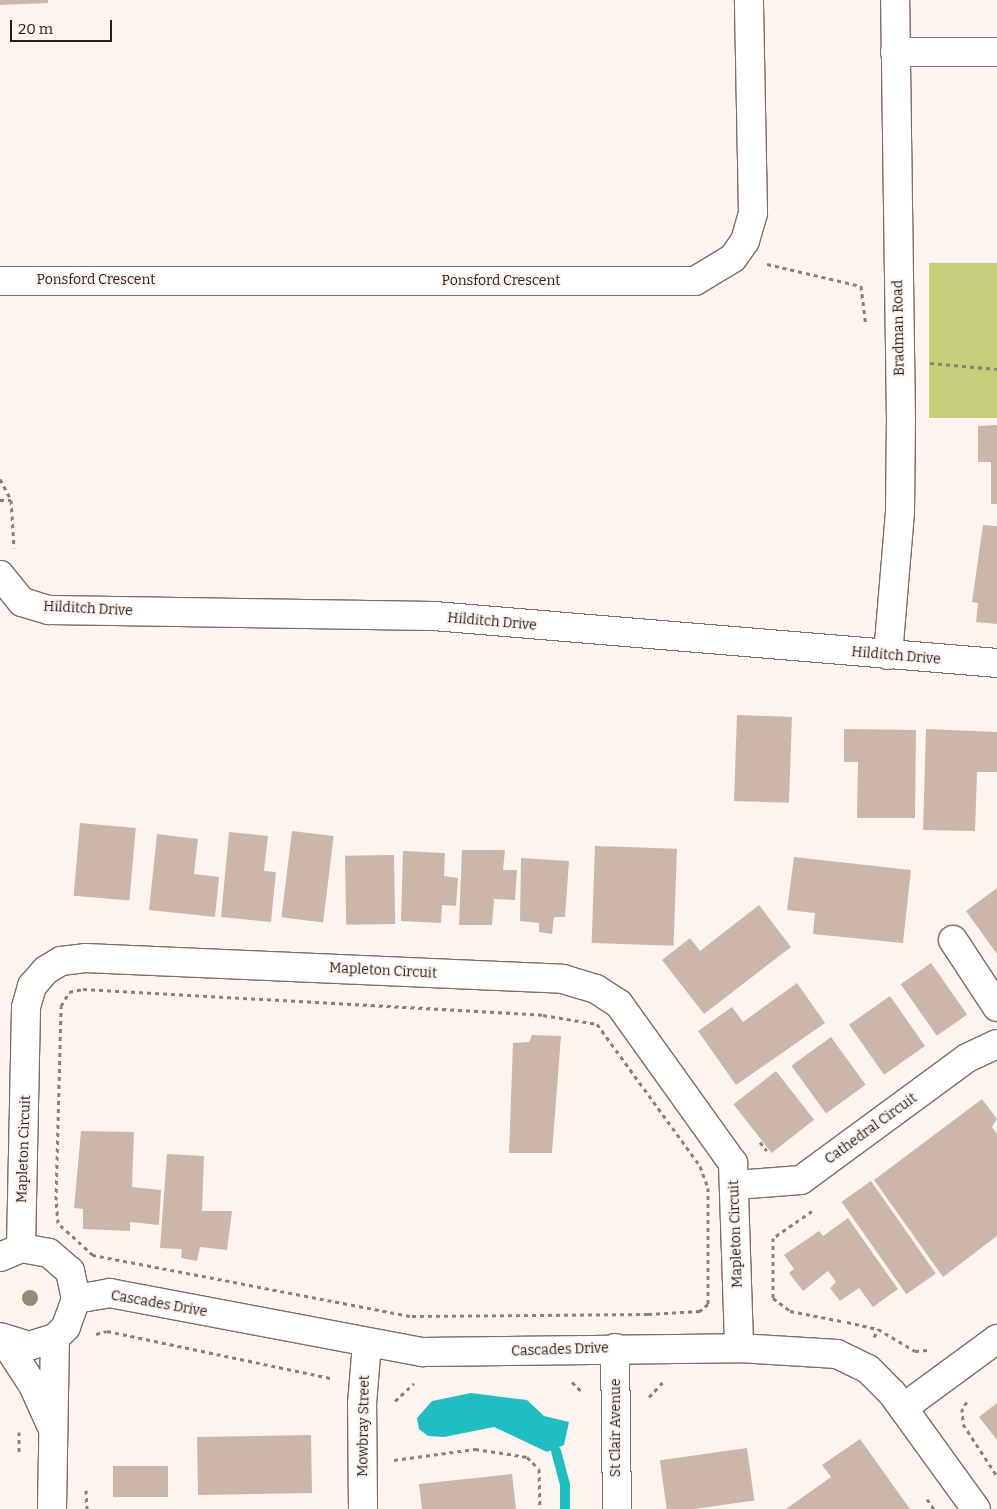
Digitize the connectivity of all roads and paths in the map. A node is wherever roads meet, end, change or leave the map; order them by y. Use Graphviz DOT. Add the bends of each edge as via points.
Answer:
graph roads {
  1 [pos="749,0"];
  2 [pos="895,0"];
  3 [pos="895,52"];
  4 [pos="997,52"];
  5 [pos="732,258"];
  6 [pos="0,280"];
  7 [pos="867,334"];
  8 [pos="900,364"];
  9 [pos="997,369"];
  10 [pos="0,479"];
  11 [pos="0,500"];
  12 [pos="11,500"];
  13 [pos="15,552"];
  14 [pos="0,575"];
  15 [pos="888,655"];
  16 [pos="997,663"];
  17 [pos="954,940"];
  18 [pos="997,1007"];
  19 [pos="997,1044"];
  20 [pos="736,1186"];
  21 [pos="821,1204"];
  22 [pos="10,1253"];
  23 [pos="708,1277"];
  24 [pos="76,1299"];
  25 [pos="878,1330"];
  26 [pos="2,1338"];
  27 [pos="55,1338"];
  28 [pos="91,1339"];
  29 [pos="997,1339"];
  30 [pos="367,1343"];
  31 [pos="869,1344"];
  32 [pos="616,1348"];
  33 [pos="739,1348"];
  34 [pos="938,1348"];
  35 [pos="330,1378"];
  36 [pos="561,1380"];
  37 [pos="424,1381"];
  38 [pos="670,1382"];
  39 [pos="972,1397"];
  40 [pos="588,1401"];
  41 [pos="649,1404"];
  42 [pos="391,1406"];
  43 [pos="903,1408"];
  44 [pos="18,1422"];
  45 [pos="52,1428"];
  46 [pos="393,1451"];
  47 [pos="19,1460"];
  48 [pos="997,1476"];
  49 [pos="86,1479"];
  50 [pos="52,1509"];
  51 [pos="87,1509"];
  52 [pos="362,1509"];
  53 [pos="540,1509"];
  54 [pos="617,1509"];
  55 [pos="976,1509"];
  1 -- 5 [label="street, Ponsford Crescent" via="753,214 745,241"];
  2 -- 3 [label="street, Bradman Road"];
  3 -- 4 [label="street"];
  3 -- 8 [label="street, Bradman Road"];
  5 -- 6 [label="street, Ponsford Crescent" via="695,281"];
  5 -- 7 [label="path" via="861,286"];
  8 -- 9 [label="path"];
  8 -- 15 [label="street, Bradman Road" via="900,512"];
  10 -- 12 [label="path"];
  11 -- 12 [label="path"];
  12 -- 13 [label="path"];
  14 -- 15 [label="street, Hilditch Drive" via="22,602 49,610 434,616"];
  15 -- 16 [label="street, Hilditch Drive"];
  17 -- 18 [label="street"];
  19 -- 20 [label="street, Cathedral Circuit" via="967,1058 801,1180"];
  20 -- 22 [label="street, Mapleton Circuit" via="733,1163 721,1142 639,1025 619,1004 582,983 85,958 61,961 46,970 32,986 26,1007"];
  20 -- 33 [label="street, Mapleton Circuit"];
  21 -- 25 [label="path" via="773,1238 773,1298 790,1312"];
  22 -- 24 [label="street" via="49,1253 70,1271"];
  23 -- 23 [label="path" via="708,1304 700,1311 410,1316 93,1255 58,1223 61,1006 69,992 83,989 584,1019 596,1024 700,1166 708,1188"];
  24 -- 27 [label="street" via="70,1321"];
  24 -- 30 [label="street, Cascades Drive" via="110,1293"];
  25 -- 31 [label="path"];
  25 -- 34 [label="path" via="915,1351"];
  26 -- 27 [label="street" via="29,1346"];
  26 -- 45 [label="street" via="33,1385"];
  27 -- 45 [label="street" via="57,1401"];
  28 -- 35 [label="path" via="107,1332"];
  29 -- 43 [label="street"];
  30 -- 32 [label="street, Cascades Drive" via="422,1352"];
  30 -- 52 [label="street, Mowbray Street" via="362,1404"];
  32 -- 33 [label="street, Cascades Drive"];
  32 -- 54 [label="street, St Clair Avenue"];
  33 -- 43 [label="street, Cascades Drive" via="837,1354 868,1369"];
  36 -- 40 [label="path" via="571,1381"];
  37 -- 42 [label="path" via="401,1391"];
  38 -- 41 [label="path" via="660,1382 649,1396"];
  39 -- 48 [label="path" via="962,1408 963,1424"];
  43 -- 55 [label="street, Cascades Drive"];
  44 -- 47 [label="path"];
  45 -- 50 [label="street"];
  46 -- 53 [label="path" via="393,1460 475,1449 527,1457 539,1469"];
  49 -- 51 [label="path"];
}
